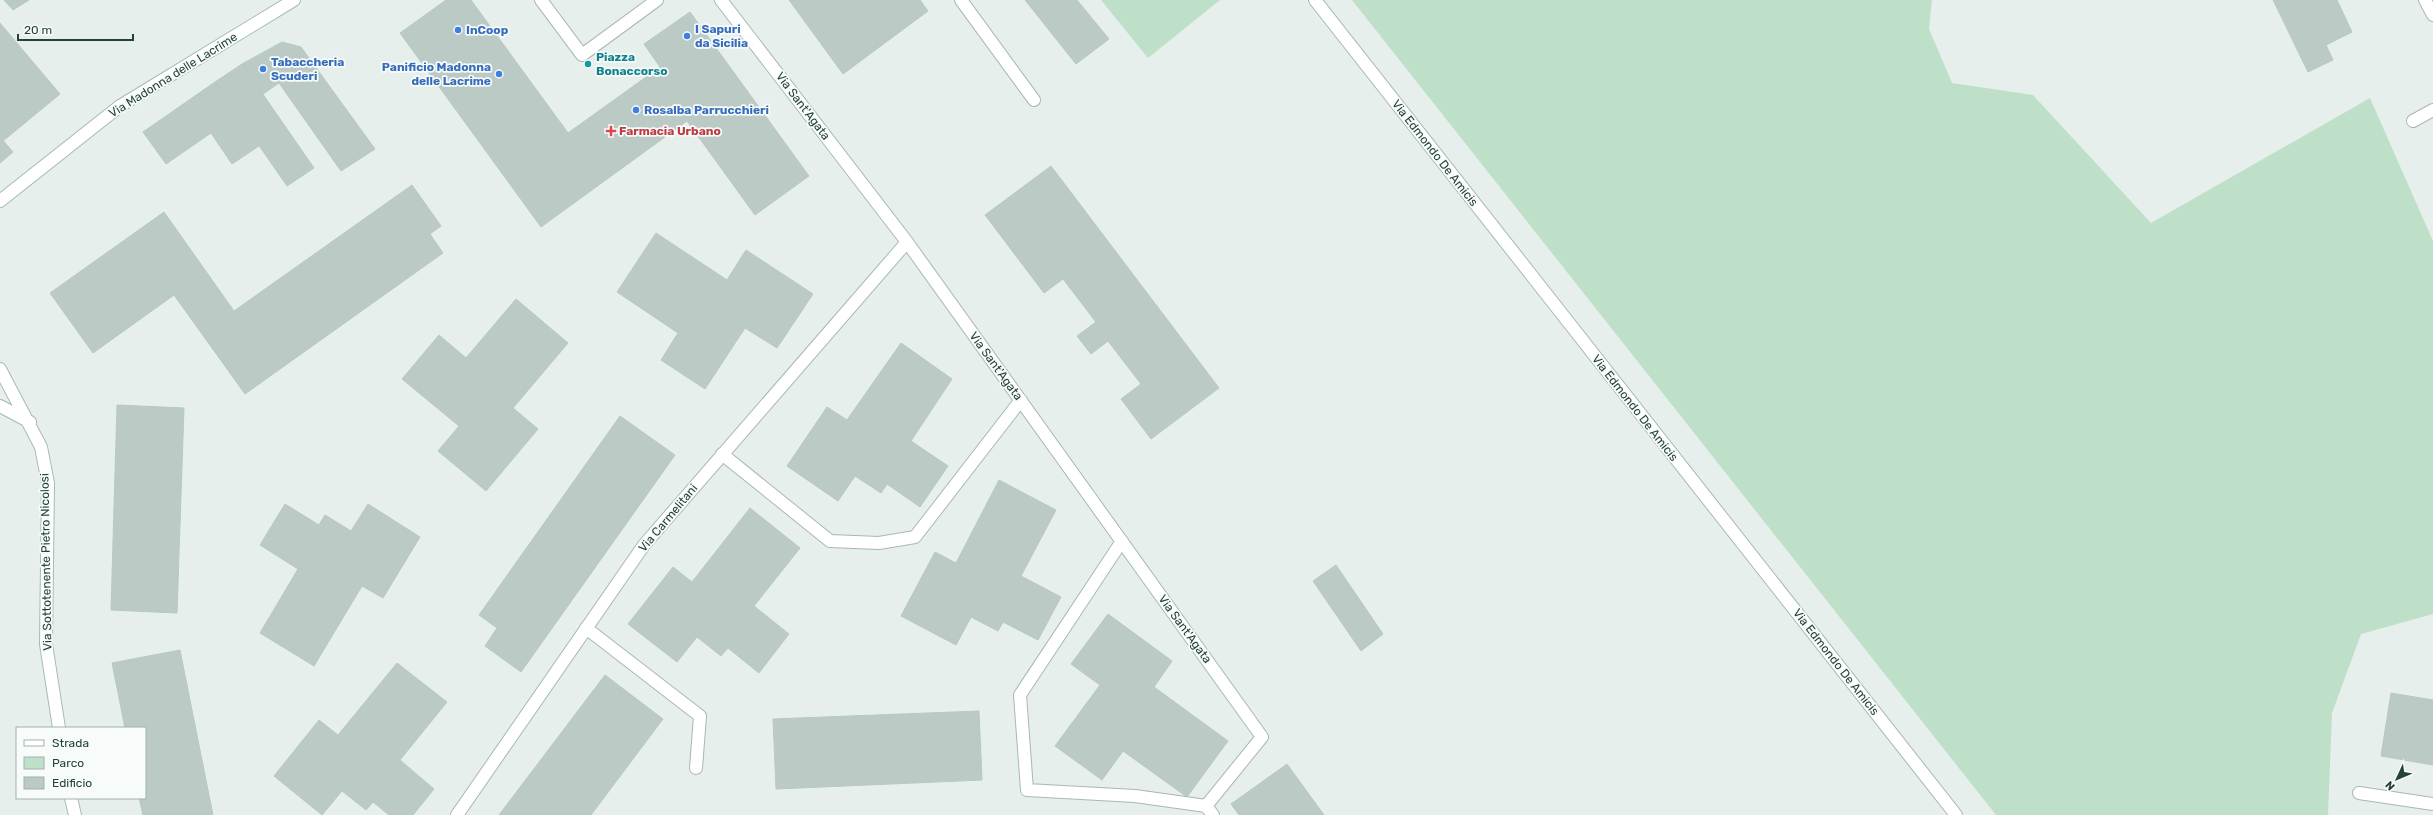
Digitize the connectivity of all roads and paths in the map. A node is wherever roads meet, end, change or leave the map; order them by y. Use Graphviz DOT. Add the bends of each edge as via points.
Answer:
graph roads {
  1 [pos="294,0"];
  2 [pos="541,0"];
  3 [pos="658,0"];
  4 [pos="722,0"];
  5 [pos="961,0"];
  6 [pos="1315,0"];
  7 [pos="2425,0"];
  8 [pos="2433,15"];
  9 [pos="1034,100"];
  10 [pos="2433,110"];
  11 [pos="2413,120"];
  12 [pos="0,201"];
  13 [pos="907,242"];
  14 [pos="0,369"];
  15 [pos="1021,400"];
  16 [pos="0,406"];
  17 [pos="30,422"];
  18 [pos="722,454"];
  19 [pos="1122,541"];
  20 [pos="586,628"];
  21 [pos="59,727"];
  22 [pos="696,768"];
  23 [pos="2359,793"];
  24 [pos="71,799"];
  25 [pos="2433,804"];
  26 [pos="1210,810"];
  27 [pos="75,815"];
  28 [pos="457,815"];
  29 [pos="1956,815"];
  1 -- 12 [label="street, Via Madonna delle Lacrime" via="120,106"];
  2 -- 3 [label="street" via="582,55"];
  4 -- 13 [label="street, Via Sant'Agata"];
  5 -- 9 [label="street"];
  6 -- 29 [label="street, Via Edmondo De Amicis"];
  7 -- 8 [label="street"];
  10 -- 11 [label="street"];
  13 -- 15 [label="street, Via Sant'Agata"];
  13 -- 18 [label="street, Via Carmelitani"];
  14 -- 17 [label="street, Via Sottotenente Pietro Nicolosi"];
  15 -- 18 [label="street" via="915,537 879,543 830,541"];
  15 -- 19 [label="street, Via Sant'Agata"];
  16 -- 17 [label="street"];
  17 -- 21 [label="street, Via Sottotenente Pietro Nicolosi" via="41,447 48,483 46,644"];
  18 -- 20 [label="street, Via Carmelitani" via="644,545"];
  19 -- 26 [label="street, Via Sant'Agata" via="1262,737"];
  19 -- 26 [label="street" via="1020,695 1027,790 1135,796"];
  20 -- 22 [label="street" via="700,716"];
  20 -- 28 [label="street, Via Carmelitani"];
  23 -- 25 [label="street"];
  24 -- 27 [label="street"];
}
